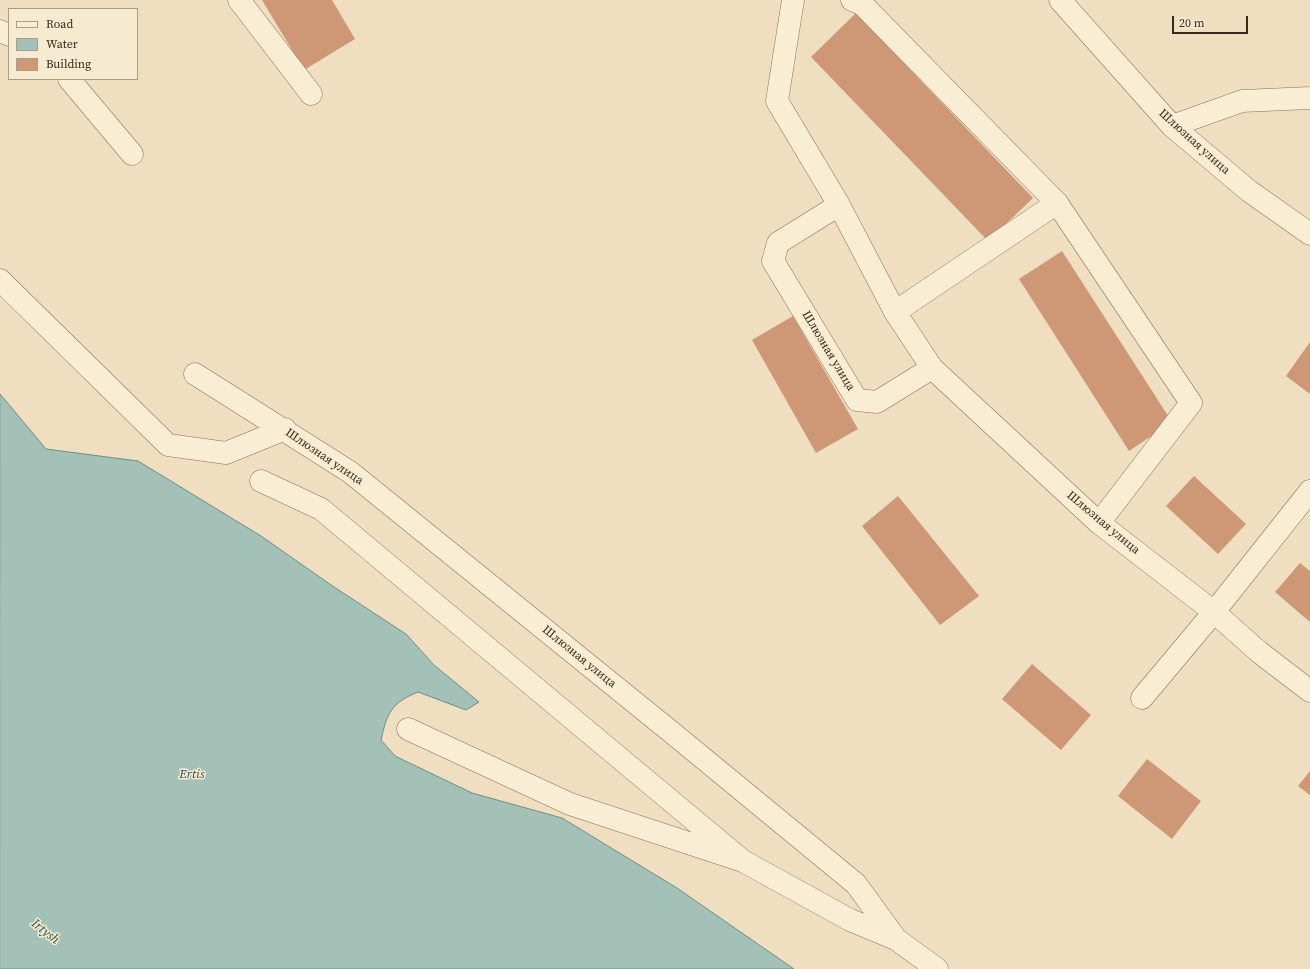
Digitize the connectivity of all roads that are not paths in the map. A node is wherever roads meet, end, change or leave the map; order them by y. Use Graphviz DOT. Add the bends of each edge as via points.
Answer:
graph roads {
  1 [pos="239,0"];
  2 [pos="793,0"];
  3 [pos="852,0"];
  4 [pos="1060,0"];
  5 [pos="70,80"];
  6 [pos="312,94"];
  7 [pos="1310,98"];
  8 [pos="1172,126"];
  9 [pos="132,154"];
  10 [pos="1057,203"];
  11 [pos="839,205"];
  12 [pos="1310,234"];
  13 [pos="0,280"];
  14 [pos="895,312"];
  15 [pos="932,368"];
  16 [pos="195,374"];
  17 [pos="285,430"];
  18 [pos="261,481"];
  19 [pos="1310,491"];
  20 [pos="1099,523"];
  21 [pos="1214,612"];
  22 [pos="1310,691"];
  23 [pos="1142,698"];
  24 [pos="408,729"];
  25 [pos="743,860"];
  26 [pos="896,939"];
  27 [pos="937,969"];
  1 -- 6 [label="street"];
  2 -- 11 [label="street" via="777,101"];
  3 -- 10 [label="street" via="862,4"];
  4 -- 8 [label="street, Шлюзная улица"];
  5 -- 9 [label="street"];
  7 -- 8 [label="street" via="1242,101"];
  8 -- 12 [label="street, Шлюзная улица" via="1249,191"];
  10 -- 14 [label="street"];
  10 -- 20 [label="street" via="1191,403"];
  11 -- 14 [label="street"];
  11 -- 15 [label="street, Шлюзная улица" via="778,243 773,261 857,400 877,402"];
  13 -- 17 [label="street" via="168,445 226,453"];
  14 -- 15 [label="street"];
  15 -- 20 [label="street, Шлюзная улица"];
  16 -- 17 [label="street, Шлюзная улица"];
  17 -- 26 [label="street, Шлюзная улица" via="350,472 856,884"];
  18 -- 25 [label="street" via="321,509"];
  19 -- 21 [label="street"];
  20 -- 21 [label="street, Шлюзная улица"];
  21 -- 22 [label="street, Шлюзная улица" via="1259,652"];
  21 -- 23 [label="street"];
  24 -- 25 [label="street" via="570,804"];
  25 -- 26 [label="street" via="850,920"];
  26 -- 27 [label="street, Шлюзная улица"];
}
